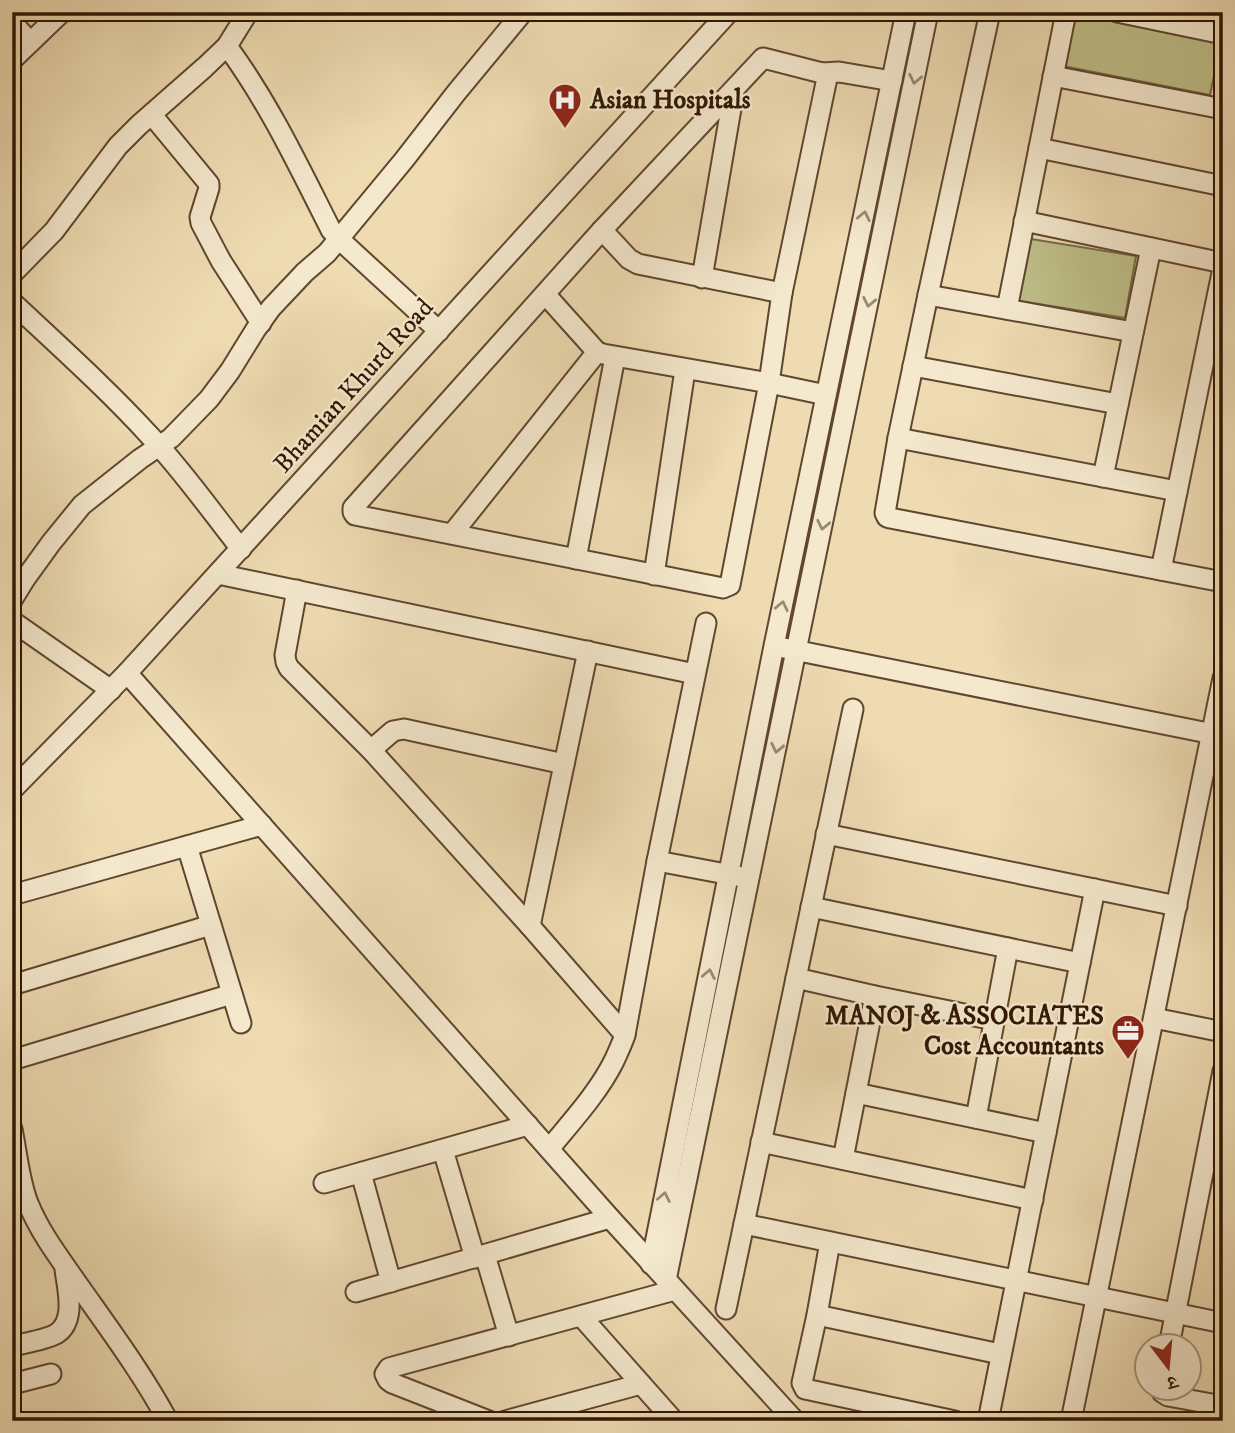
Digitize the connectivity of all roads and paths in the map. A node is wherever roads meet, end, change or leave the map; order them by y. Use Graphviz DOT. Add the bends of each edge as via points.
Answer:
graph roads {
  1 [pos="62,12"];
  2 [pos="523,12"];
  3 [pos="729,12"];
  4 [pos="906,12"];
  5 [pos="928,12"];
  6 [pos="990,12"];
  7 [pos="1066,12"];
  8 [pos="1116,12"];
  9 [pos="240,17"];
  10 [pos="12,22"];
  11 [pos="1223,34"];
  12 [pos="30,42"];
  13 [pos="227,46"];
  14 [pos="12,60"];
  15 [pos="822,73"];
  16 [pos="1053,76"];
  17 [pos="892,81"];
  18 [pos="734,91"];
  19 [pos="1222,103"];
  20 [pos="152,116"];
  21 [pos="1039,148"];
  22 [pos="1223,186"];
  23 [pos="1024,221"];
  24 [pos="602,230"];
  25 [pos="339,239"];
  26 [pos="1151,248"];
  27 [pos="1223,266"];
  28 [pos="12,274"];
  29 [pos="702,278"];
  30 [pos="782,293"];
  31 [pos="545,294"];
  32 [pos="928,295"];
  33 [pos="12,302"];
  34 [pos="1007,309"];
  35 [pos="261,323"];
  36 [pos="439,331"];
  37 [pos="1133,332"];
  38 [pos="606,354"];
  39 [pos="913,366"];
  40 [pos="685,370"];
  41 [pos="769,383"];
  42 [pos="826,395"];
  43 [pos="1118,404"];
  44 [pos="898,438"];
  45 [pos="160,447"];
  46 [pos="1102,477"];
  47 [pos="1177,491"];
  48 [pos="452,534"];
  49 [pos="241,549"];
  50 [pos="576,559"];
  51 [pos="1161,570"];
  52 [pos="218,574"];
  53 [pos="654,575"];
  54 [pos="1223,582"];
  55 [pos="297,590"];
  56 [pos="12,600"];
  57 [pos="12,621"];
  58 [pos="706,623"];
  59 [pos="774,646"];
  60 [pos="797,650"];
  61 [pos="588,651"];
  62 [pos="127,673"];
  63 [pos="695,674"];
  64 [pos="1223,678"];
  65 [pos="111,690"];
  66 [pos="853,709"];
  67 [pos="1217,734"];
  68 [pos="371,750"];
  69 [pos="564,764"];
  70 [pos="12,790"];
  71 [pos="262,825"];
  72 [pos="826,834"];
  73 [pos="187,846"];
  74 [pos="657,861"];
  75 [pos="729,875"];
  76 [pos="750,879"];
  77 [pos="1095,889"];
  78 [pos="12,895"];
  79 [pos="1177,906"];
  80 [pos="811,907"];
  81 [pos="211,925"];
  82 [pos="530,926"];
  83 [pos="1008,948"];
  84 [pos="1080,963"];
  85 [pos="796,978"];
  86 [pos="12,985"];
  87 [pos="232,995"];
  88 [pos="876,996"];
  89 [pos="1154,1018"];
  90 [pos="995,1020"];
  91 [pos="241,1023"];
  92 [pos="1223,1032"];
  93 [pos="625,1035"];
  94 [pos="12,1059"];
  95 [pos="1223,1071"];
  96 [pos="856,1093"];
  97 [pos="1219,1108"];
  98 [pos="976,1118"];
  99 [pos="528,1125"];
  100 [pos="12,1129"];
  101 [pos="1046,1133"];
  102 [pos="761,1142"];
  103 [pos="549,1149"];
  104 [pos="443,1150"];
  105 [pos="843,1159"];
  106 [pos="361,1173"];
  107 [pos="324,1183"];
  108 [pos="1033,1200"];
  109 [pos="610,1218"];
  110 [pos="744,1224"];
  111 [pos="830,1242"];
  112 [pos="480,1256"];
  113 [pos="651,1264"];
  114 [pos="64,1265"];
  115 [pos="1016,1281"];
  116 [pos="391,1282"];
  117 [pos="670,1285"];
  118 [pos="356,1292"];
  119 [pos="1097,1297"];
  120 [pos="726,1308"];
  121 [pos="1175,1313"];
  122 [pos="817,1315"];
  123 [pos="581,1316"];
  124 [pos="1223,1324"];
  125 [pos="1172,1332"];
  126 [pos="509,1336"];
  127 [pos="12,1346"];
  128 [pos="1000,1354"];
  129 [pos="51,1374"];
  130 [pos="12,1384"];
  131 [pos="641,1384"];
  132 [pos="437,1401"];
  133 [pos="1201,1402"];
  134 [pos="1223,1406"];
  135 [pos="168,1421"];
  136 [pos="443,1421"];
  137 [pos="489,1421"];
  138 [pos="505,1421"];
  139 [pos="674,1421"];
  140 [pos="795,1421"];
  141 [pos="955,1421"];
  142 [pos="988,1421"];
  143 [pos="1072,1421"];
  1 -- 12 [label="street"];
  2 -- 25 [label="street"];
  3 -- 36 [label="street, Bhamian Khurd Road"];
  4 -- 17 [label="street"];
  5 -- 60 [label="street, one-way"];
  6 -- 32 [label="street"];
  7 -- 16 [label="street"];
  8 -- 11 [label="street"];
  9 -- 13 [label="street"];
  10 -- 12 [label="street"];
  12 -- 14 [label="street"];
  13 -- 20 [label="street"];
  13 -- 25 [label="street" via="271,113"];
  15 -- 17 [label="street"];
  15 -- 18 [label="street" via="764,58"];
  15 -- 30 [label="street" via="827,78"];
  16 -- 19 [label="street"];
  16 -- 21 [label="street"];
  42 -- 17 [label="street, one-way"];
  18 -- 24 [label="street"];
  18 -- 29 [label="street"];
  20 -- 28 [label="street" via="118,146 54,231"];
  20 -- 35 [label="street" via="209,184 201,223"];
  21 -- 22 [label="street"];
  21 -- 23 [label="street"];
  23 -- 26 [label="street"];
  23 -- 34 [label="street"];
  24 -- 29 [label="street" via="632,262"];
  24 -- 31 [label="street"];
  25 -- 35 [label="street"];
  25 -- 36 [label="street"];
  26 -- 27 [label="street"];
  26 -- 37 [label="street"];
  27 -- 47 [label="street"];
  29 -- 30 [label="street"];
  30 -- 41 [label="street"];
  31 -- 38 [label="street"];
  31 -- 48 [label="street" via="353,508 355,515"];
  32 -- 34 [label="street"];
  32 -- 39 [label="street"];
  33 -- 45 [label="street"];
  34 -- 37 [label="street"];
  35 -- 45 [label="street" via="209,399"];
  36 -- 49 [label="street, Bhamian Khurd Road"];
  37 -- 43 [label="street"];
  38 -- 40 [label="street"];
  38 -- 48 [label="street"];
  38 -- 50 [label="street"];
  39 -- 43 [label="street"];
  39 -- 44 [label="street"];
  40 -- 41 [label="street"];
  40 -- 53 [label="street"];
  41 -- 42 [label="street"];
  41 -- 53 [label="street" via="730,585 723,588"];
  59 -- 42 [label="street, one-way"];
  43 -- 46 [label="street"];
  44 -- 46 [label="street"];
  44 -- 51 [label="street" via="887,517"];
  45 -- 49 [label="street"];
  45 -- 56 [label="street" via="82,505"];
  46 -- 47 [label="street"];
  47 -- 51 [label="street"];
  48 -- 50 [label="street"];
  49 -- 52 [label="street, Bhamian Khurd Road"];
  50 -- 53 [label="street"];
  51 -- 54 [label="street"];
  52 -- 55 [label="street"];
  52 -- 62 [label="street, Bhamian Khurd Road"];
  55 -- 61 [label="street"];
  55 -- 68 [label="street" via="286,662"];
  57 -- 65 [label="street"];
  58 -- 63 [label="street"];
  59 -- 60 [label="street"];
  59 -- 75 [label="street"];
  60 -- 67 [label="street"];
  60 -- 76 [label="street, one-way"];
  61 -- 63 [label="street"];
  61 -- 69 [label="street"];
  62 -- 65 [label="street, Bhamian Khurd Road"];
  62 -- 71 [label="street"];
  63 -- 74 [label="street"];
  64 -- 67 [label="street"];
  65 -- 70 [label="street, Bhamian Khurd Road"];
  66 -- 72 [label="street"];
  67 -- 79 [label="street"];
  68 -- 69 [label="street" via="393,730 404,729"];
  68 -- 82 [label="street"];
  69 -- 82 [label="street"];
  71 -- 73 [label="street"];
  71 -- 99 [label="street"];
  72 -- 77 [label="street"];
  72 -- 80 [label="street"];
  73 -- 78 [label="street"];
  73 -- 81 [label="street"];
  74 -- 75 [label="street"];
  74 -- 93 [label="street"];
  75 -- 76 [label="street"];
  113 -- 75 [label="street, one-way"];
  76 -- 117 [label="street"];
  77 -- 79 [label="street"];
  77 -- 84 [label="street"];
  79 -- 89 [label="street"];
  80 -- 83 [label="street"];
  80 -- 85 [label="street"];
  81 -- 86 [label="street"];
  81 -- 87 [label="street"];
  82 -- 93 [label="street"];
  83 -- 84 [label="street"];
  83 -- 90 [label="street"];
  84 -- 101 [label="street"];
  85 -- 88 [label="street"];
  85 -- 102 [label="street"];
  87 -- 91 [label="street"];
  87 -- 94 [label="street"];
  88 -- 90 [label="street"];
  88 -- 96 [label="street"];
  89 -- 92 [label="street"];
  89 -- 119 [label="street"];
  90 -- 98 [label="street"];
  93 -- 103 [label="street" via="597,1087"];
  95 -- 97 [label="street"];
  96 -- 98 [label="street"];
  96 -- 105 [label="street"];
  97 -- 121 [label="street"];
  98 -- 101 [label="street"];
  99 -- 103 [label="street"];
  99 -- 104 [label="street"];
  100 -- 114 [label="street" via="27,1202"];
  101 -- 108 [label="street"];
  102 -- 105 [label="street"];
  102 -- 110 [label="street"];
  103 -- 109 [label="street"];
  104 -- 106 [label="street"];
  104 -- 112 [label="street"];
  105 -- 108 [label="street"];
  106 -- 107 [label="street"];
  106 -- 116 [label="street"];
  108 -- 115 [label="street"];
  109 -- 112 [label="street"];
  109 -- 113 [label="street"];
  110 -- 111 [label="street"];
  110 -- 120 [label="street"];
  111 -- 115 [label="street"];
  111 -- 122 [label="street"];
  112 -- 116 [label="street"];
  112 -- 126 [label="street"];
  113 -- 117 [label="street"];
  114 -- 127 [label="street" via="69,1310 62,1329"];
  114 -- 135 [label="street" via="128,1353"];
  115 -- 119 [label="street"];
  115 -- 128 [label="street"];
  116 -- 118 [label="street"];
  117 -- 123 [label="street"];
  117 -- 140 [label="street"];
  119 -- 121 [label="street"];
  119 -- 143 [label="street"];
  121 -- 124 [label="street"];
  121 -- 125 [label="street"];
  122 -- 128 [label="street"];
  122 -- 141 [label="street" via="802,1383 805,1389"];
  123 -- 126 [label="street"];
  123 -- 131 [label="street"];
  126 -- 132 [label="street" via="389,1368 385,1374 392,1383"];
  128 -- 142 [label="street"];
  129 -- 130 [label="street"];
  131 -- 138 [label="street"];
  131 -- 139 [label="street"];
  132 -- 136 [label="street"];
  132 -- 137 [label="street"];
  133 -- 134 [label="street"];
}
